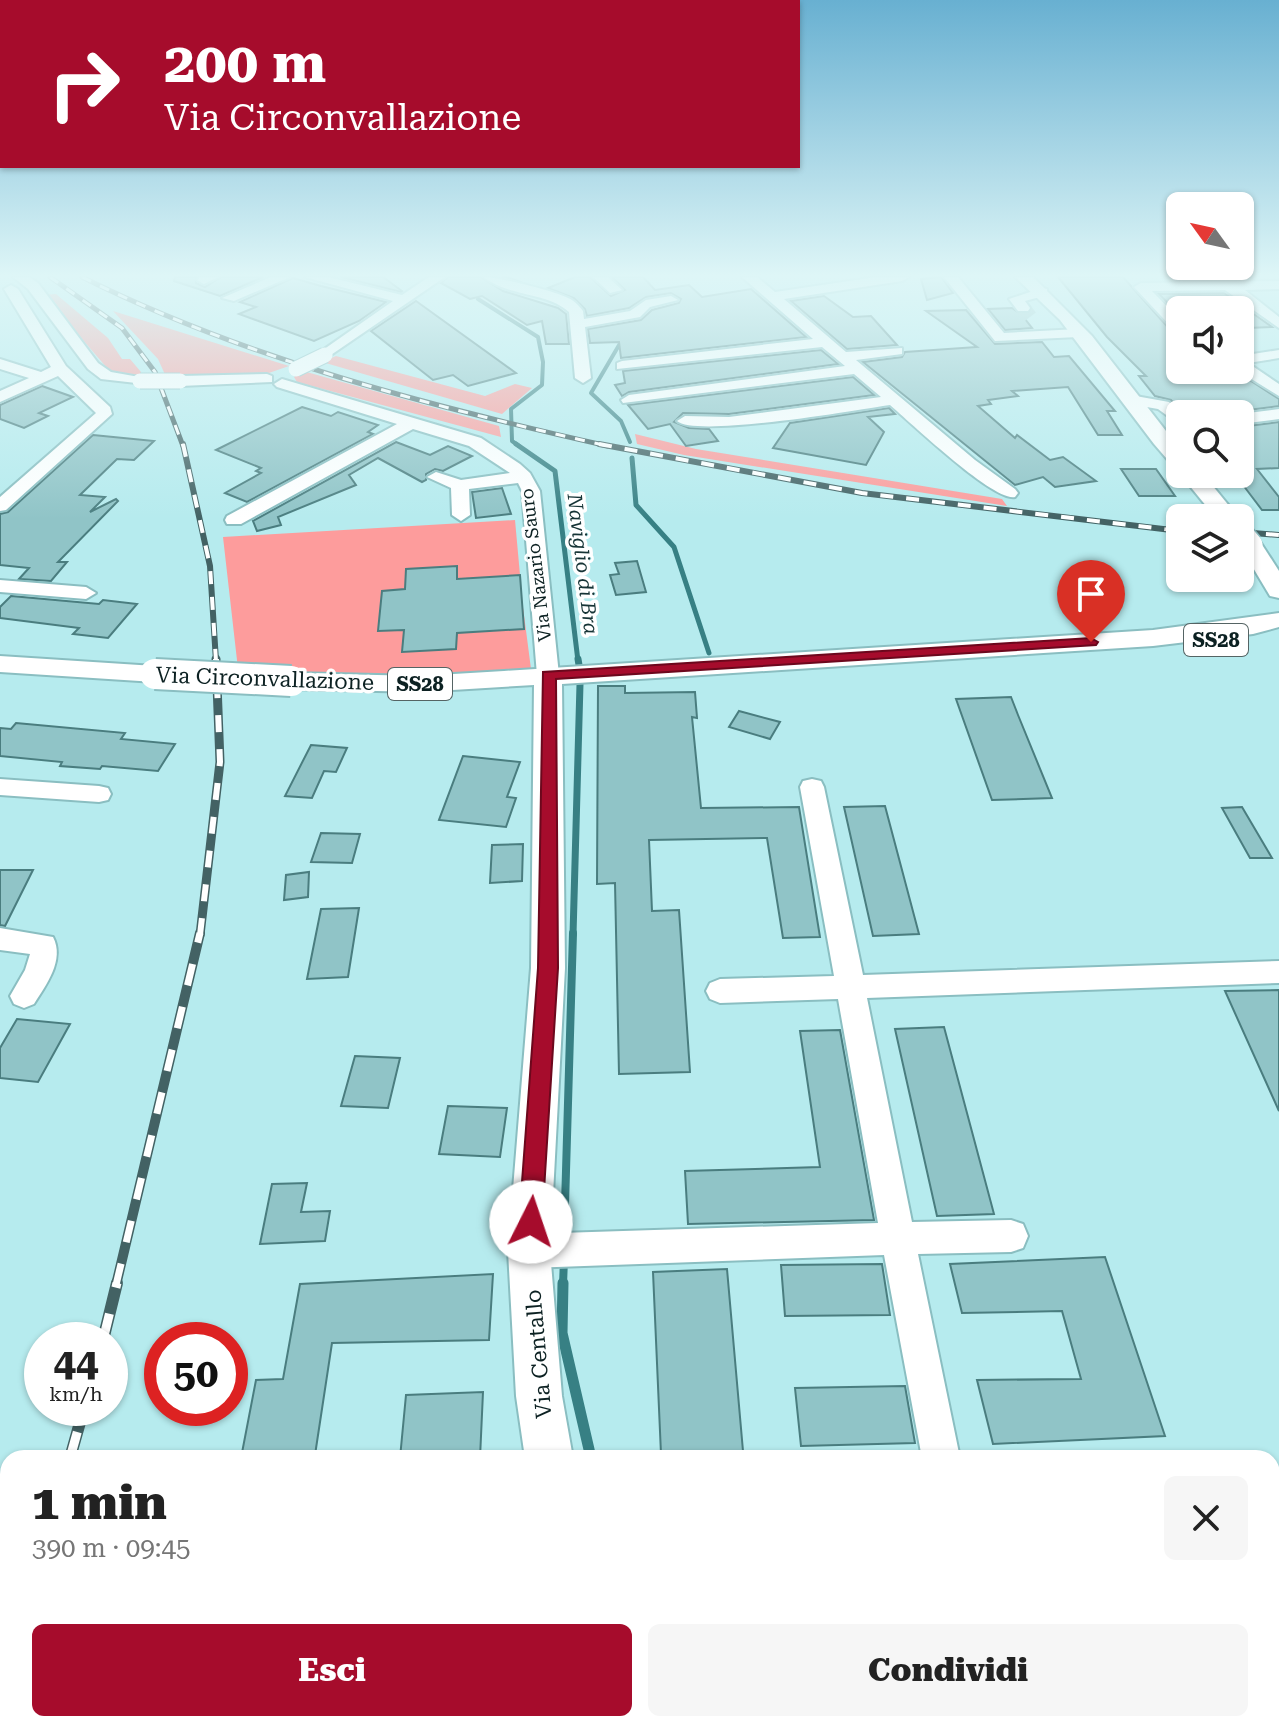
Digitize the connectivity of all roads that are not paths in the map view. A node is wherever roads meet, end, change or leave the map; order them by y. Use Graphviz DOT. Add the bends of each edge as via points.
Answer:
graph roads {
  1 [pos="53,358"];
  2 [pos="87,358"];
  3 [pos="320,358"];
  4 [pos="579,358"];
  5 [pos="691,358"];
  6 [pos="843,358"];
  7 [pos="1097,358"];
  8 [pos="0,364"];
  9 [pos="622,366"];
  10 [pos="60,369"];
  11 [pos="857,369"];
  12 [pos="1254,373"];
  13 [pos="42,377"];
  14 [pos="282,377"];
  15 [pos="583,378"];
  16 [pos="0,383"];
  17 [pos="17,389"];
  18 [pos="1279,391"];
  19 [pos="0,397"];
  20 [pos="629,400"];
  21 [pos="894,400"];
  22 [pos="1130,400"];
  23 [pos="1166,409"];
  24 [pos="1279,414"];
  25 [pos="1254,417"];
  26 [pos="685,421"];
  27 [pos="413,422"];
  28 [pos="1166,422"];
  29 [pos="1152,428"];
  30 [pos="1166,445"];
  31 [pos="436,477"];
  32 [pos="524,477"];
  33 [pos="460,485"];
  34 [pos="1203,488"];
  35 [pos="1009,493"];
  36 [pos="1217,504"];
  37 [pos="0,506"];
  38 [pos="461,515"];
  39 [pos="234,520"];
  40 [pos="1258,551"];
  41 [pos="0,586"];
  42 [pos="1279,591"];
  43 [pos="86,593"];
  44 [pos="1278,625"];
  45 [pos="0,664"];
  46 [pos="548,675"];
  47 [pos="0,787"];
  48 [pos="812,787"];
  49 [pos="99,794"];
  50 [pos="0,939"];
  51 [pos="1279,972"];
  52 [pos="852,986"];
  53 [pos="720,991"];
  54 [pos="24,996"];
  55 [pos="1011,1236"];
  56 [pos="896,1237"];
  57 [pos="536,1251"];
  58 [pos="548,1450"];
  59 [pos="939,1450"];
  1 -- 10 [label="street"];
  2 -- 14 [label="street, bridge" via="106,376 140,381"];
  3 -- 14 [label="street, bridge"];
  4 -- 15 [label="street"];
  5 -- 9 [label="street"];
  6 -- 11 [label="street"];
  7 -- 22 [label="main road"];
  8 -- 13 [label="street"];
  10 -- 13 [label="street"];
  10 -- 37 [label="street" via="104,414"];
  11 -- 20 [label="street"];
  11 -- 21 [label="street"];
  12 -- 18 [label="street"];
  13 -- 17 [label="street"];
  14 -- 27 [label="street, Via Nazario Sauro"];
  16 -- 17 [label="street"];
  17 -- 19 [label="street"];
  21 -- 26 [label="street" via="729,422"];
  21 -- 35 [label="street"];
  22 -- 23 [label="street"];
  22 -- 29 [label="main road"];
  24 -- 25 [label="street"];
  27 -- 32 [label="street, Via Nazario Sauro" via="475,442"];
  27 -- 39 [label="street"];
  28 -- 29 [label="street"];
  29 -- 30 [label="main road"];
  31 -- 33 [label="street"];
  32 -- 33 [label="street"];
  32 -- 46 [label="street, Via Nazario Sauro" via="531,491"];
  33 -- 38 [label="street"];
  34 -- 36 [label="main road"];
  40 -- 42 [label="main road"];
  41 -- 43 [label="street"];
  44 -- 46 [label="main road, Via Circonvallazione / SS28" via="1153,638"];
  45 -- 46 [label="main road, Via Circonvallazione / SS28, bridge" via="420,684"];
  46 -- 57 [label="main road, Via Centallo" via="548,968"];
  47 -- 49 [label="street"];
  48 -- 52 [label="street"];
  50 -- 54 [label="street" via="43,945 38,973"];
  51 -- 52 [label="street"];
  52 -- 53 [label="street"];
  52 -- 56 [label="street"];
  55 -- 56 [label="street"];
  56 -- 57 [label="street"];
  56 -- 59 [label="street"];
  57 -- 58 [label="main road, Via Centallo" via="539,1396"];
}
